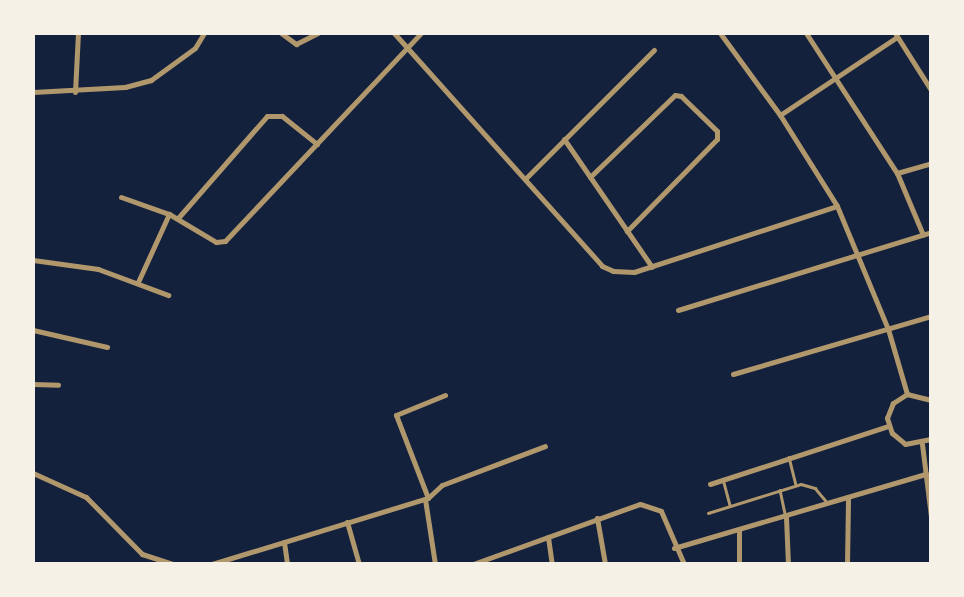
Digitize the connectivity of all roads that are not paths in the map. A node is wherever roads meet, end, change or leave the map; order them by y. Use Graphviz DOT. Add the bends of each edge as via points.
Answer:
graph roads {
  1 [pos="78,33"];
  2 [pos="204,33"];
  3 [pos="281,33"];
  4 [pos="318,33"];
  5 [pos="394,33"];
  6 [pos="421,33"];
  7 [pos="720,33"];
  8 [pos="806,33"];
  9 [pos="896,35"];
  10 [pos="408,48"];
  11 [pos="654,50"];
  12 [pos="837,77"];
  13 [pos="931,90"];
  14 [pos="33,92"];
  15 [pos="75,92"];
  16 [pos="780,115"];
  17 [pos="565,139"];
  18 [pos="317,144"];
  19 [pos="931,163"];
  20 [pos="897,173"];
  21 [pos="590,177"];
  22 [pos="526,178"];
  23 [pos="121,198"];
  24 [pos="837,206"];
  25 [pos="169,214"];
  26 [pos="178,218"];
  27 [pos="627,231"];
  28 [pos="931,232"];
  29 [pos="923,235"];
  30 [pos="859,255"];
  31 [pos="33,260"];
  32 [pos="652,267"];
  33 [pos="138,282"];
  34 [pos="168,295"];
  35 [pos="678,310"];
  36 [pos="931,316"];
  37 [pos="888,329"];
  38 [pos="33,330"];
  39 [pos="107,347"];
  40 [pos="733,374"];
  41 [pos="33,384"];
  42 [pos="58,385"];
  43 [pos="907,394"];
  44 [pos="445,395"];
  45 [pos="931,400"];
  46 [pos="888,426"];
  47 [pos="931,439"];
  48 [pos="922,444"];
  49 [pos="545,446"];
  50 [pos="789,457"];
  51 [pos="33,473"];
  52 [pos="926,474"];
  53 [pos="723,479"];
  54 [pos="710,484"];
  55 [pos="796,485"];
  56 [pos="780,490"];
  57 [pos="427,498"];
  58 [pos="848,498"];
  59 [pos="828,504"];
  60 [pos="730,506"];
  61 [pos="708,513"];
  62 [pos="931,516"];
  63 [pos="786,517"];
  64 [pos="597,518"];
  65 [pos="347,522"];
  66 [pos="738,530"];
  67 [pos="548,537"];
  68 [pos="284,542"];
  69 [pos="674,548"];
  70 [pos="498,555"];
  71 [pos="172,564"];
  72 [pos="212,564"];
  73 [pos="287,564"];
  74 [pos="359,564"];
  75 [pos="435,564"];
  76 [pos="473,564"];
  77 [pos="499,564"];
  78 [pos="552,564"];
  79 [pos="605,564"];
  80 [pos="684,564"];
  81 [pos="739,564"];
  82 [pos="788,564"];
  83 [pos="848,564"];
  1 -- 15 [label="street"];
  2 -- 15 [label="street" via="195,48 150,80"];
  3 -- 4 [label="street" via="296,44"];
  5 -- 10 [label="street"];
  6 -- 10 [label="street"];
  7 -- 16 [label="street"];
  8 -- 12 [label="street"];
  9 -- 12 [label="street"];
  9 -- 13 [label="street"];
  10 -- 18 [label="street"];
  10 -- 22 [label="street"];
  11 -- 17 [label="street"];
  12 -- 16 [label="street"];
  12 -- 20 [label="street"];
  14 -- 15 [label="street"];
  16 -- 24 [label="street"];
  17 -- 21 [label="street"];
  17 -- 22 [label="street"];
  18 -- 26 [label="street" via="225,242 216,242"];
  18 -- 26 [label="street" via="282,116 267,116"];
  19 -- 20 [label="street"];
  20 -- 29 [label="street"];
  21 -- 27 [label="street"];
  21 -- 27 [label="street" via="674,95 681,96 718,131 717,139"];
  22 -- 32 [label="street" via="602,266 627,273"];
  23 -- 25 [label="street"];
  24 -- 30 [label="street"];
  24 -- 32 [label="street"];
  25 -- 26 [label="street"];
  25 -- 33 [label="street"];
  27 -- 32 [label="street"];
  28 -- 29 [label="street"];
  29 -- 30 [label="street"];
  30 -- 35 [label="street"];
  30 -- 37 [label="street"];
  31 -- 33 [label="street" via="78,264"];
  33 -- 34 [label="street"];
  36 -- 37 [label="street"];
  37 -- 40 [label="street"];
  37 -- 43 [label="street"];
  38 -- 39 [label="street"];
  41 -- 42 [label="street"];
  43 -- 45 [label="street"];
  43 -- 46 [label="street" via="893,403"];
  44 -- 57 [label="street" via="396,415"];
  46 -- 48 [label="street" via="898,440"];
  46 -- 50 [label="street"];
  47 -- 48 [label="street"];
  48 -- 52 [label="street"];
  49 -- 57 [label="street" via="442,485"];
  50 -- 53 [label="street"];
  50 -- 55 [label="lane"];
  51 -- 71 [label="street" via="86,497 142,554"];
  52 -- 58 [label="street"];
  52 -- 62 [label="street"];
  53 -- 54 [label="street"];
  53 -- 60 [label="lane"];
  55 -- 56 [label="lane"];
  55 -- 59 [label="lane" via="815,488"];
  56 -- 60 [label="lane"];
  56 -- 63 [label="lane"];
  57 -- 65 [label="street"];
  57 -- 75 [label="street"];
  58 -- 59 [label="street"];
  58 -- 83 [label="street"];
  59 -- 63 [label="street"];
  60 -- 61 [label="lane"];
  63 -- 66 [label="street"];
  63 -- 82 [label="street"];
  64 -- 67 [label="street"];
  64 -- 69 [label="street" via="633,505 655,506 668,524"];
  64 -- 79 [label="street"];
  65 -- 68 [label="street"];
  65 -- 74 [label="street"];
  66 -- 69 [label="street"];
  66 -- 81 [label="street"];
  67 -- 70 [label="street"];
  67 -- 78 [label="street"];
  68 -- 72 [label="street"];
  68 -- 73 [label="street"];
  69 -- 80 [label="street"];
  70 -- 76 [label="street"];
  70 -- 77 [label="street"];
}
